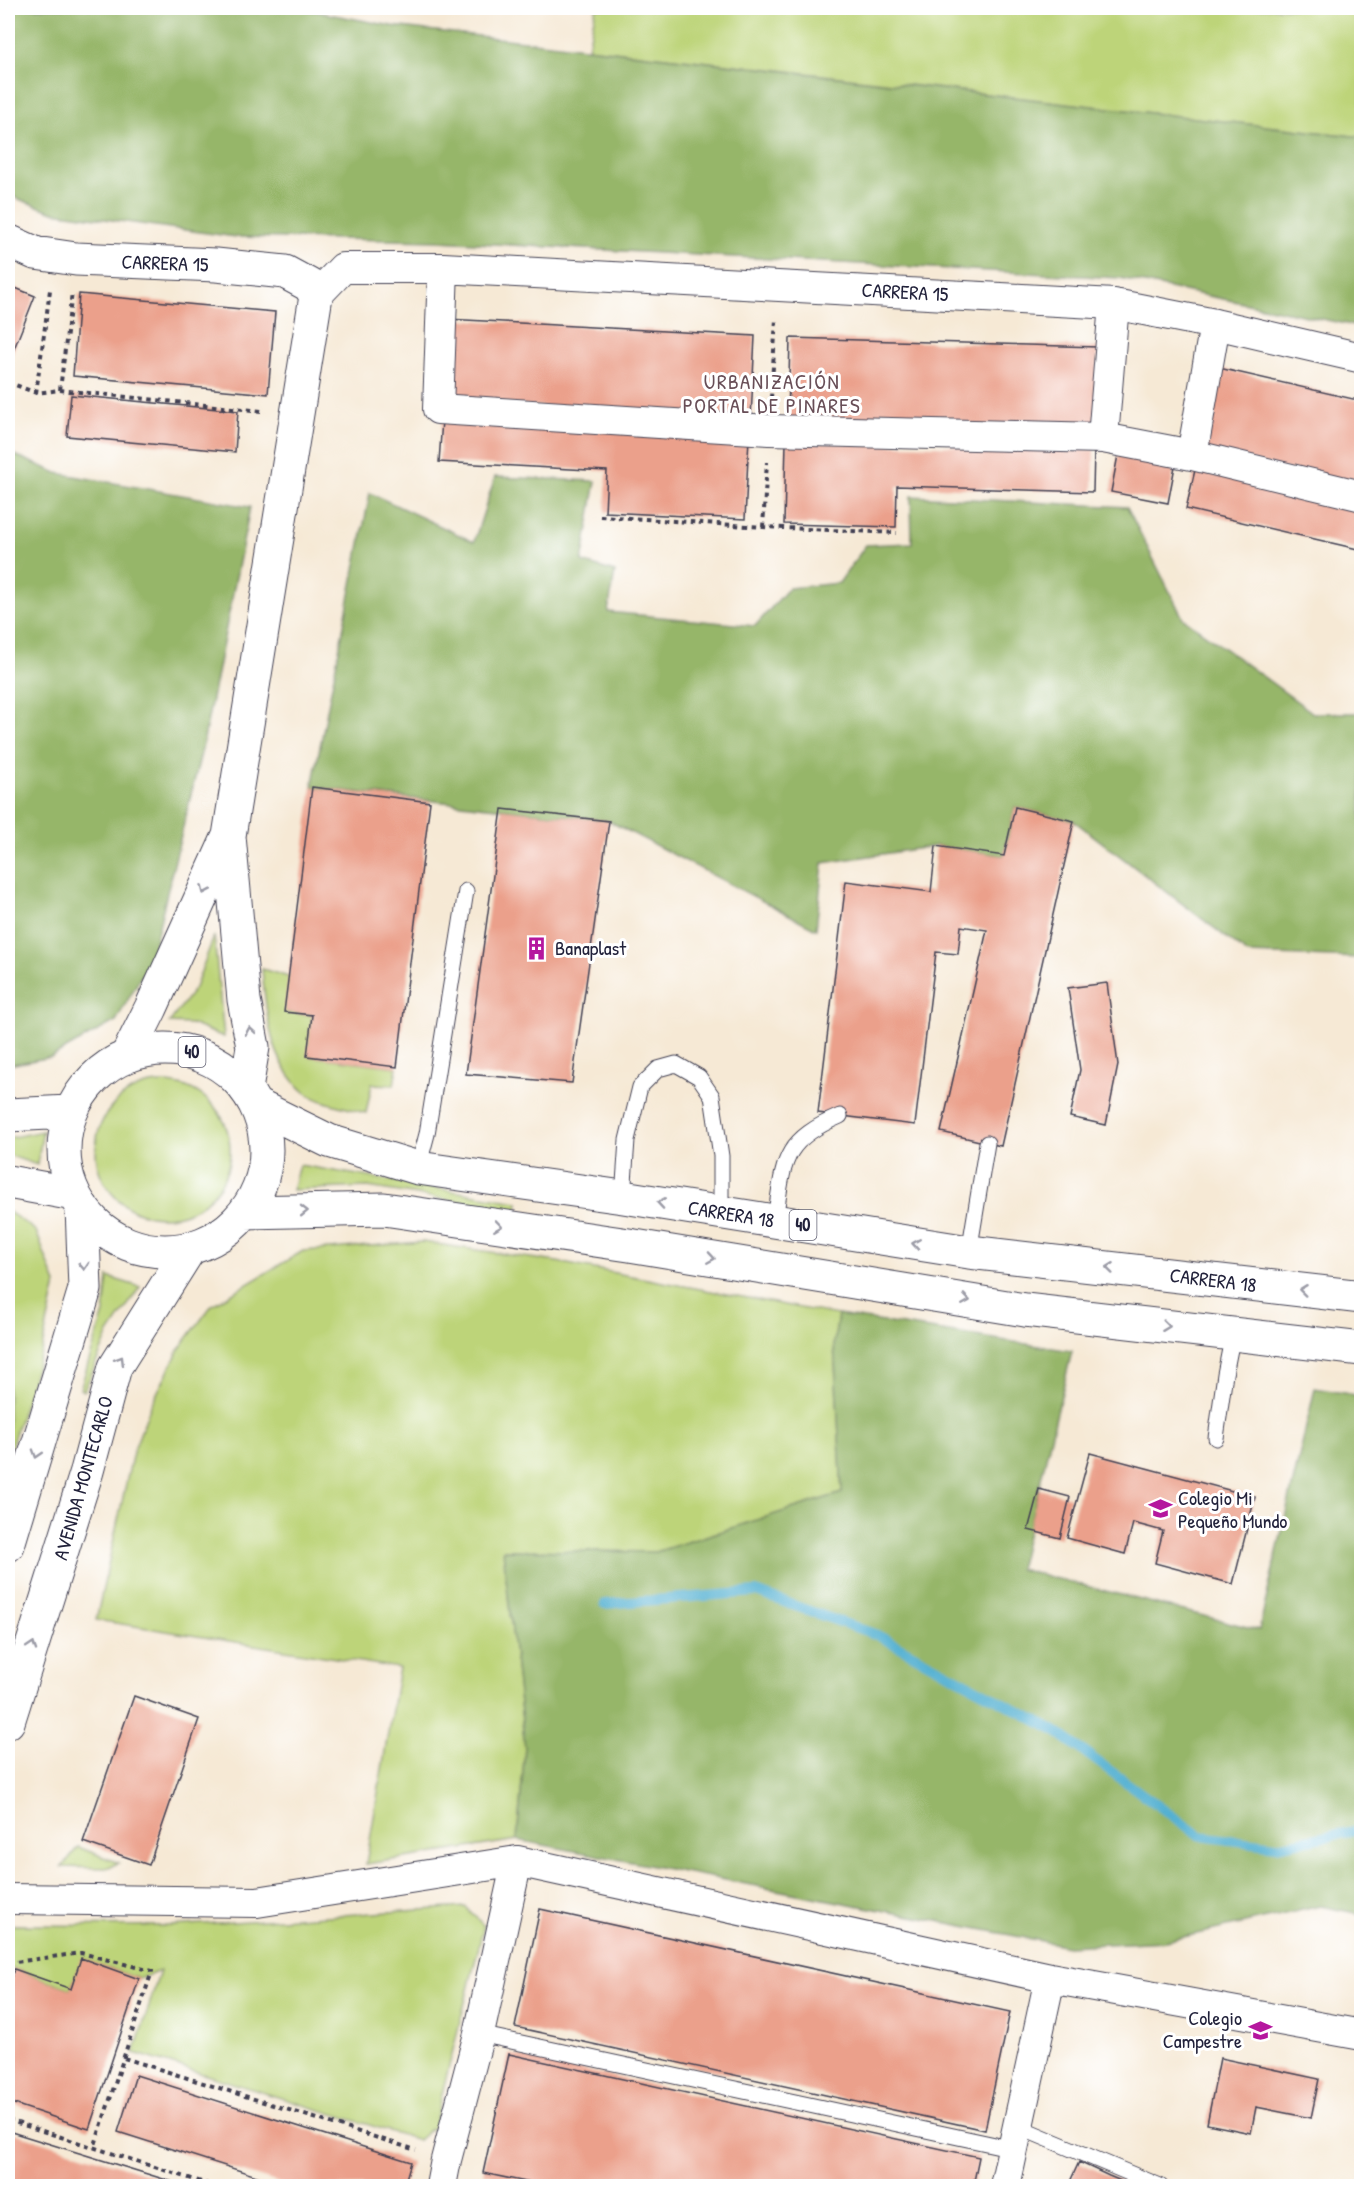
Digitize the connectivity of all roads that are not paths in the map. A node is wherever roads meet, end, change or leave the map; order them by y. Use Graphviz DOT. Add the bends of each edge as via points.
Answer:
graph roads {
  1 [pos="8,242"];
  2 [pos="443,268"];
  3 [pos="316,297"];
  4 [pos="1114,304"];
  5 [pos="1215,324"];
  6 [pos="1362,358"];
  7 [pos="1103,438"];
  8 [pos="1192,455"];
  9 [pos="1362,496"];
  10 [pos="229,836"];
  11 [pos="466,891"];
  12 [pos="127,1056"];
  13 [pos="251,1097"];
  14 [pos="69,1112"];
  15 [pos="8,1115"];
  16 [pos="840,1116"];
  17 [pos="987,1143"];
  18 [pos="418,1168"];
  19 [pos="8,1182"];
  20 [pos="623,1197"];
  21 [pos="78,1201"];
  22 [pos="245,1212"];
  23 [pos="721,1213"];
  24 [pos="775,1220"];
  25 [pos="190,1248"];
  26 [pos="969,1252"];
  27 [pos="1362,1297"];
  28 [pos="1233,1334"];
  29 [pos="1362,1349"];
  30 [pos="1216,1438"];
  31 [pos="8,1545"];
  32 [pos="8,1722"];
  33 [pos="517,1861"];
  34 [pos="8,1899"];
  35 [pos="1050,1978"];
  36 [pos="479,2034"];
  37 [pos="1362,2036"];
  38 [pos="1016,2138"];
  39 [pos="443,2173"];
  40 [pos="1005,2187"];
  41 [pos="1160,2187"];
  1 -- 3 [label="main road, CARRERA 15" via="35,253 65,258 285,272 309,285"];
  2 -- 3 [label="street, CARRERA 15" via="343,268"];
  2 -- 4 [label="street, CARRERA 15"];
  2 -- 7 [label="street" via="438,409 769,430"];
  3 -- 10 [label="main road"];
  4 -- 5 [label="street, CARRERA 15"];
  4 -- 7 [label="street"];
  5 -- 6 [label="street, CARRERA 15"];
  5 -- 8 [label="street"];
  7 -- 8 [label="street"];
  8 -- 9 [label="street"];
  10 -- 12 [label="main road, one-way"];
  13 -- 10 [label="main road, one-way" via="253,1047 244,1000"];
  11 -- 18 [label="lane" via="427,1134"];
  12 -- 13 [label="main road, 40" via="159,1048 192,1052 222,1066"];
  12 -- 14 [label="main road, 40" via="98,1073"];
  13 -- 18 [label="main road, CARRERA 18 / 40" via="329,1141"];
  13 -- 22 [label="main road, 40" via="266,1141 263,1179"];
  14 -- 15 [label="main road"];
  14 -- 21 [label="main road, 40" via="64,1163"];
  16 -- 24 [label="lane" via="820,1124 790,1149 782,1169"];
  17 -- 26 [label="lane"];
  18 -- 20 [label="main road, CARRERA 18 / 40"];
  19 -- 21 [label="main road"];
  23 -- 20 [label="main road, CARRERA 18 / 40, one-way"];
  20 -- 23 [label="lane" via="627,1140 640,1087 658,1069 676,1064 699,1077 712,1096 721,1156"];
  21 -- 25 [label="main road, 40" via="103,1230 129,1245 159,1251"];
  21 -- 31 [label="main road, one-way" via="86,1289"];
  22 -- 25 [label="main road, 40" via="220,1235"];
  22 -- 28 [label="main road, one-way" via="384,1209 1025,1310"];
  23 -- 24 [label="main road, CARRERA 18 / 40"];
  26 -- 24 [label="main road, CARRERA 18 / 40, one-way"];
  32 -- 25 [label="main road, AVENIDA MONTECARLO, one-way" via="87,1472 115,1367"];
  27 -- 26 [label="main road, CARRERA 18 / 40, one-way"];
  28 -- 29 [label="main road"];
  28 -- 30 [label="lane"];
  33 -- 34 [label="street" via="257,1902"];
  33 -- 35 [label="street"];
  33 -- 36 [label="street"];
  35 -- 37 [label="street"];
  35 -- 38 [label="street"];
  36 -- 38 [label="lane"];
  36 -- 39 [label="street"];
  38 -- 40 [label="street"];
  38 -- 41 [label="lane"];
}
